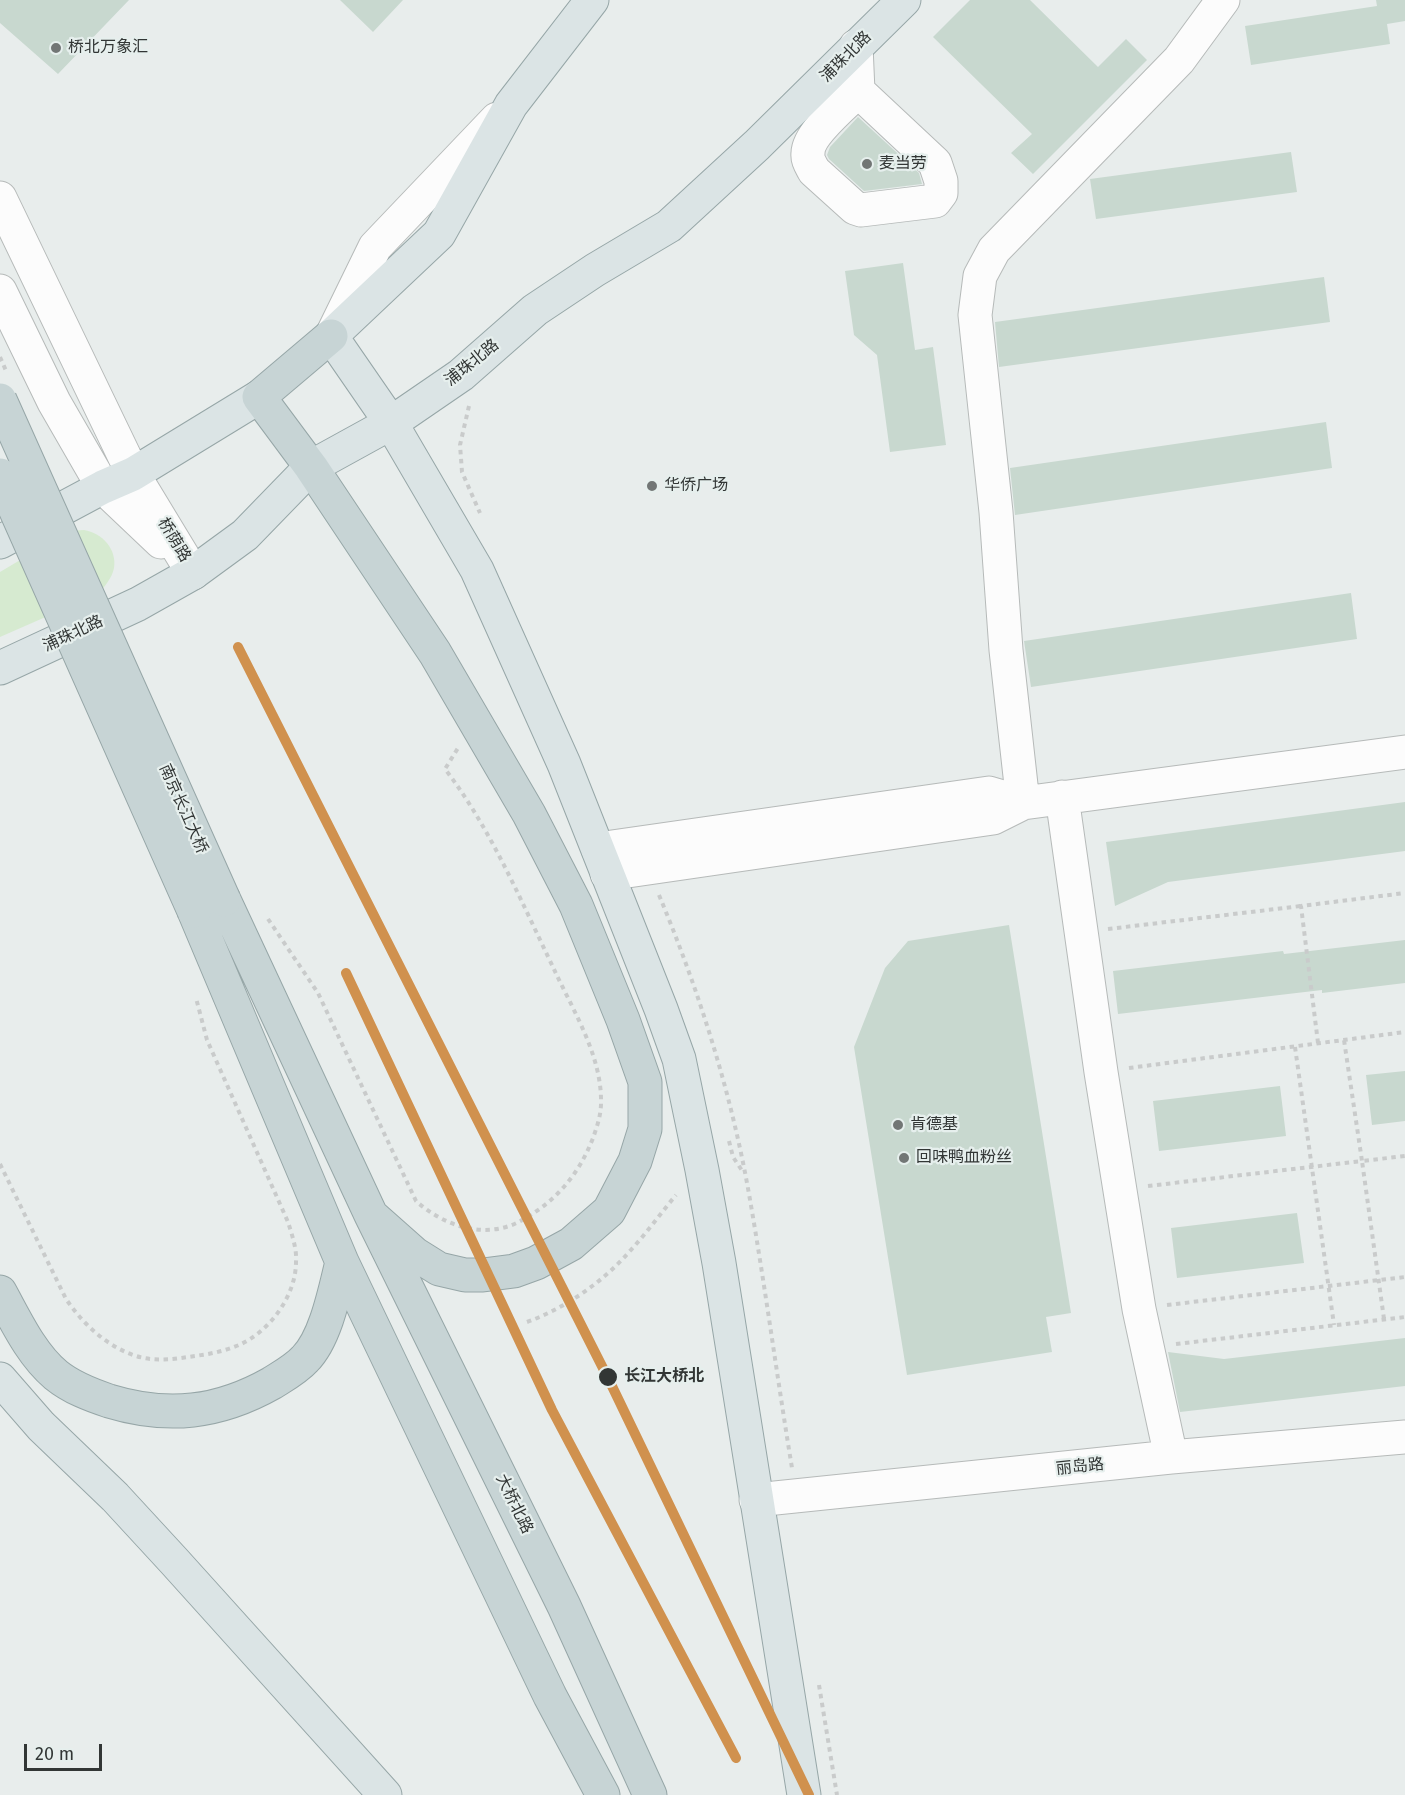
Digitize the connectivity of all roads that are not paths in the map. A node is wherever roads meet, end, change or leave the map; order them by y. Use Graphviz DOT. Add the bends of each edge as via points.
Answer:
graph roads {
  1 [pos="592,0"];
  2 [pos="904,0"];
  3 [pos="1223,0"];
  4 [pos="856,46"];
  5 [pos="858,91"];
  6 [pos="0,198"];
  7 [pos="0,291"];
  8 [pos="331,336"];
  9 [pos="259,397"];
  10 [pos="0,400"];
  11 [pos="391,423"];
  12 [pos="311,466"];
  13 [pos="133,474"];
  14 [pos="0,475"];
  15 [pos="103,487"];
  16 [pos="0,542"];
  17 [pos="194,573"];
  18 [pos="0,668"];
  19 [pos="1405,752"];
  20 [pos="1062,797"];
  21 [pos="1023,803"];
  22 [pos="602,862"];
  23 [pos="371,1215"];
  24 [pos="342,1262"];
  25 [pos="0,1292"];
  26 [pos="0,1379"];
  27 [pos="1405,1437"];
  28 [pos="1171,1457"];
  29 [pos="756,1500"];
  30 [pos="564,1606"];
  31 [pos="550,1696"];
  32 [pos="385,1795"];
  33 [pos="583,1795"];
  34 [pos="603,1795"];
  35 [pos="650,1795"];
  36 [pos="667,1795"];
  37 [pos="804,1795"];
  1 -- 8 [label="main road" via="511,105 439,234"];
  2 -- 4 [label="main road, 浦珠北路"];
  3 -- 21 [label="street" via="1179,60 994,250 980,276 975,315"];
  4 -- 5 [label="street"];
  4 -- 11 [label="main road, 浦珠北路" via="669,226 536,310 461,375"];
  6 -- 13 [label="street, 桥荫路"];
  7 -- 15 [label="street, 桥荫路" via="54,402"];
  8 -- 9 [label="highway"];
  8 -- 11 [label="main road"];
  9 -- 12 [label="highway"];
  9 -- 13 [label="main road"];
  10 -- 23 [label="highway, 南京长江大桥, bridge" via="224,900"];
  11 -- 12 [label="main road, 浦珠北路"];
  11 -- 22 [label="main road" via="477,570 564,764"];
  12 -- 17 [label="main road, 浦珠北路" via="245,535"];
  12 -- 23 [label="highway" via="435,653 529,814 576,905 645,1082 645,1129 635,1161 609,1211 571,1244 536,1263 483,1275 439,1269 415,1254"];
  13 -- 15 [label="main road"];
  13 -- 17 [label="street, 桥荫路"];
  14 -- 24 [label="highway, 南京长江大桥, bridge" via="194,910"];
  15 -- 16 [label="main road"];
  15 -- 17 [label="street, 桥荫路"];
  17 -- 18 [label="main road, 浦珠北路" via="138,604"];
  19 -- 20 [label="street"];
  20 -- 21 [label="street"];
  20 -- 28 [label="street" via="1119,1189 1139,1309"];
  21 -- 22 [label="street" via="993,818 648,868"];
  21 -- 22 [label="street" via="989,793"];
  22 -- 29 [label="main road" via="679,1059 714,1239"];
  23 -- 30 [label="highway, 大桥北路"];
  24 -- 25 [label="highway" via="323,1329 306,1358 248,1396 206,1409 132,1408 86,1393 56,1375 29,1344"];
  24 -- 31 [label="highway"];
  26 -- 32 [label="main road" via="41,1426 115,1497"];
  27 -- 28 [label="street, 丽岛路"];
  28 -- 29 [label="street, 丽岛路"];
  29 -- 37 [label="main road"];
  30 -- 35 [label="highway, 大桥北路"];
  30 -- 36 [label="highway"];
  31 -- 33 [label="highway"];
  31 -- 34 [label="highway"];
}
